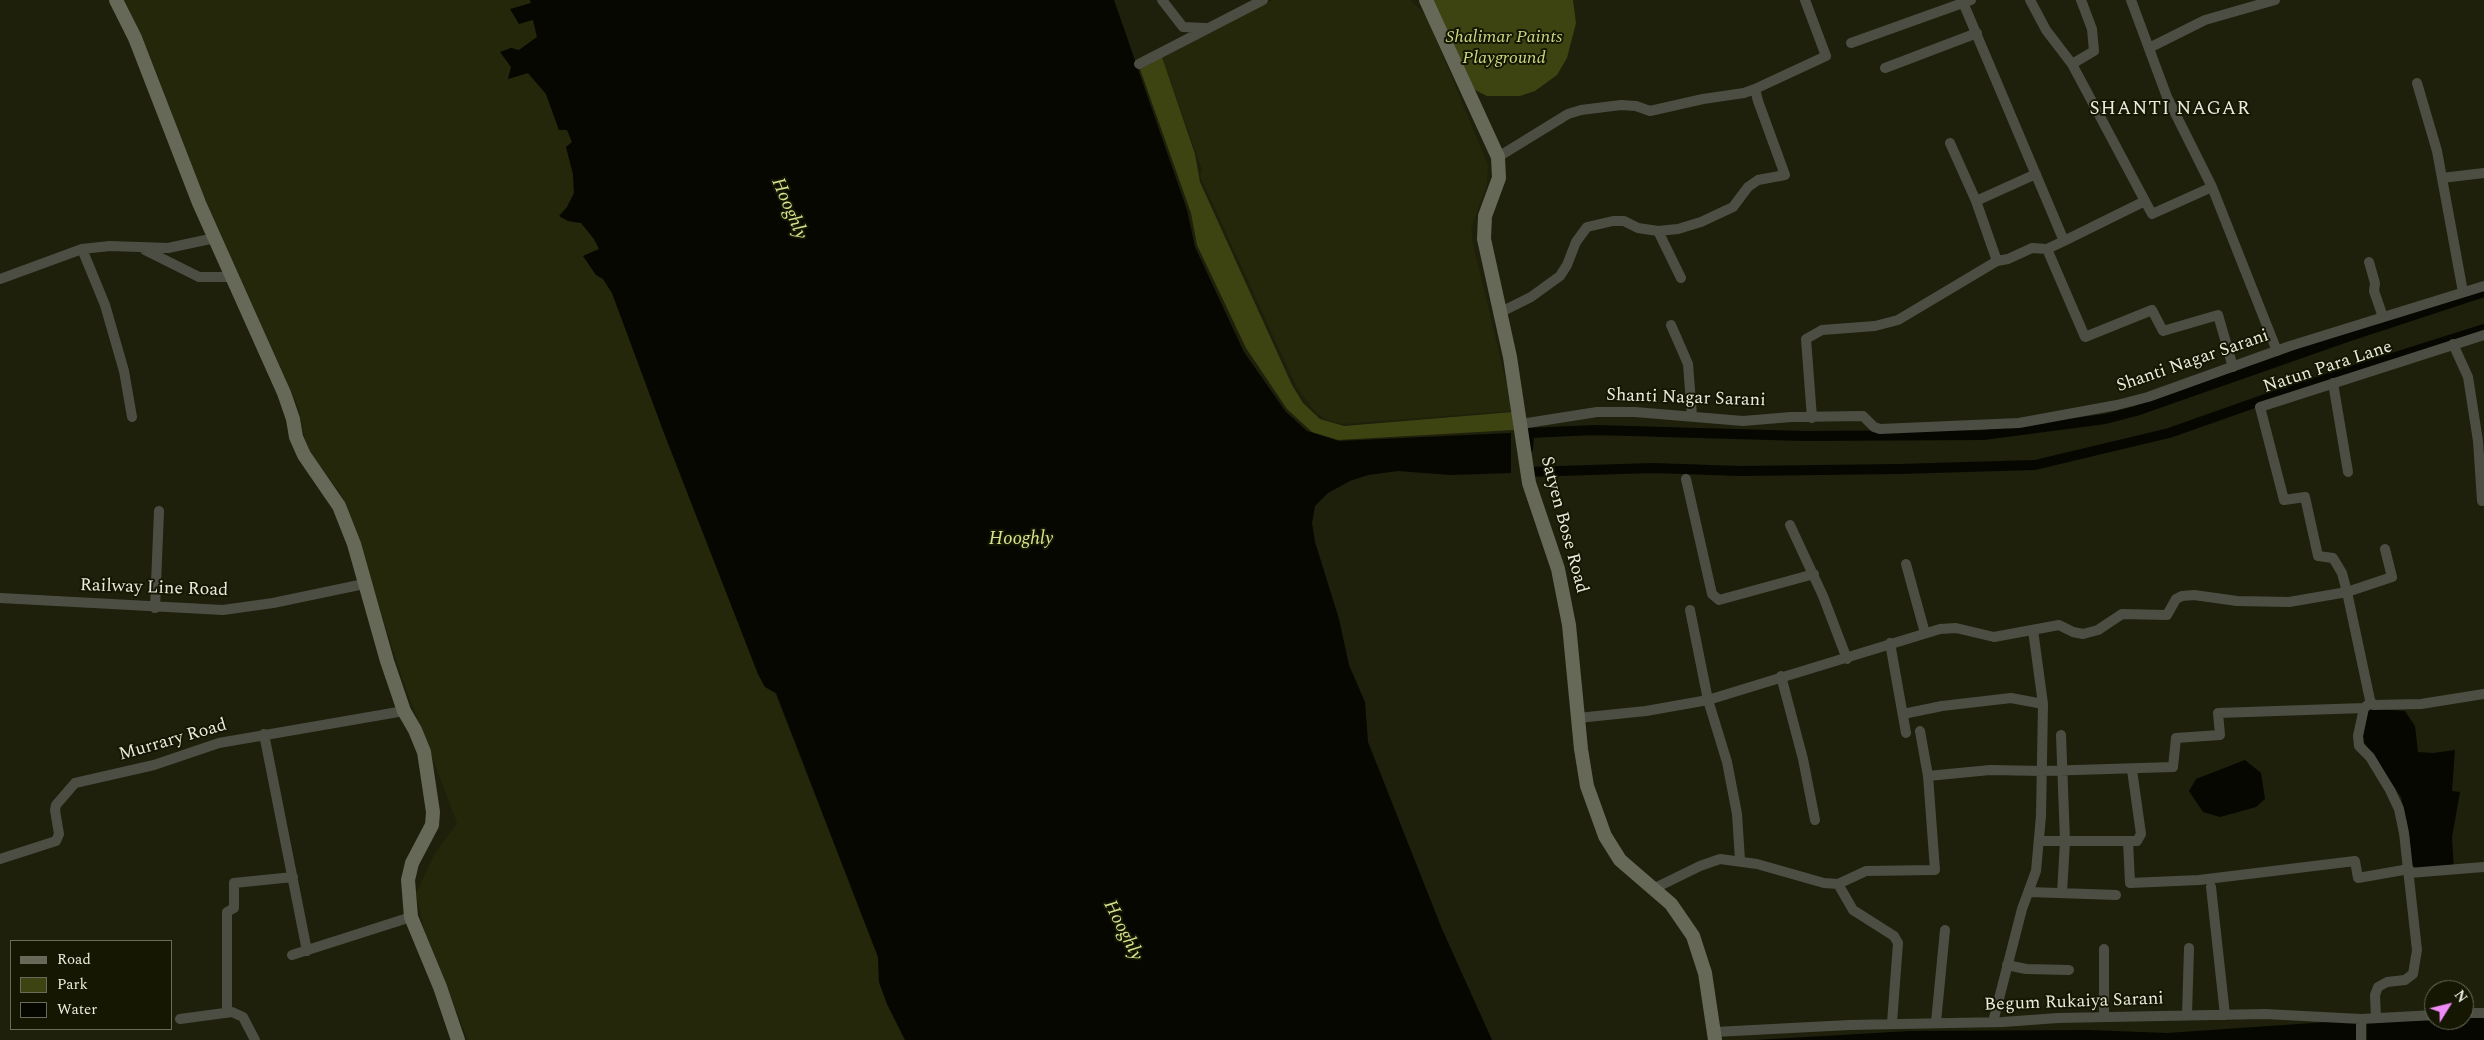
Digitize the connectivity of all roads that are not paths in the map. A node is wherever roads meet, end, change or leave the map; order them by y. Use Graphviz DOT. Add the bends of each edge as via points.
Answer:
graph roads {
  1 [pos="116,0"];
  2 [pos="1162,0"];
  3 [pos="1263,0"];
  4 [pos="1426,0"];
  5 [pos="1805,0"];
  6 [pos="2030,0"];
  7 [pos="2081,0"];
  8 [pos="2131,0"];
  9 [pos="2275,0"];
  10 [pos="1965,1"];
  11 [pos="1208,28"];
  12 [pos="1977,33"];
  13 [pos="1851,43"];
  14 [pos="2149,48"];
  15 [pos="1139,64"];
  16 [pos="2072,64"];
  17 [pos="1885,68"];
  18 [pos="2417,83"];
  19 [pos="1756,89"];
  20 [pos="1950,143"];
  21 [pos="1498,157"];
  22 [pos="2484,173"];
  23 [pos="2036,174"];
  24 [pos="2442,178"];
  25 [pos="2212,187"];
  26 [pos="1976,201"];
  27 [pos="2145,201"];
  28 [pos="1658,231"];
  29 [pos="215,238"];
  30 [pos="2064,240"];
  31 [pos="138,247"];
  32 [pos="82,249"];
  33 [pos="2046,249"];
  34 [pos="1997,261"];
  35 [pos="2369,262"];
  36 [pos="233,277"];
  37 [pos="1681,278"];
  38 [pos="0,279"];
  39 [pos="2484,286"];
  40 [pos="2463,292"];
  41 [pos="1499,313"];
  42 [pos="2383,317"];
  43 [pos="1671,325"];
  44 [pos="2484,335"];
  45 [pos="2452,344"];
  46 [pos="2277,351"];
  47 [pos="2233,367"];
  48 [pos="2333,383"];
  49 [pos="1692,416"];
  50 [pos="132,418"];
  51 [pos="1812,418"];
  52 [pos="1521,427"];
  53 [pos="2348,472"];
  54 [pos="1686,479"];
  55 [pos="2482,501"];
  56 [pos="159,511"];
  57 [pos="1790,525"];
  58 [pos="2385,549"];
  59 [pos="1906,564"];
  60 [pos="1814,574"];
  61 [pos="364,584"];
  62 [pos="2347,592"];
  63 [pos="0,598"];
  64 [pos="156,608"];
  65 [pos="1690,610"];
  66 [pos="2033,630"];
  67 [pos="1925,633"];
  68 [pos="1890,643"];
  69 [pos="1846,658"];
  70 [pos="1781,676"];
  71 [pos="2484,694"];
  72 [pos="1708,700"];
  73 [pos="2043,704"];
  74 [pos="2368,705"];
  75 [pos="404,711"];
  76 [pos="1903,714"];
  77 [pos="1578,718"];
  78 [pos="1920,731"];
  79 [pos="1906,733"];
  80 [pos="264,734"];
  81 [pos="2061,734"];
  82 [pos="2132,770"];
  83 [pos="2043,771"];
  84 [pos="2062,771"];
  85 [pos="1928,776"];
  86 [pos="1815,820"];
  87 [pos="2039,841"];
  88 [pos="2064,841"];
  89 [pos="2128,841"];
  90 [pos="0,859"];
  91 [pos="1740,860"];
  92 [pos="2484,867"];
  93 [pos="2409,871"];
  94 [pos="293,877"];
  95 [pos="1838,884"];
  96 [pos="2211,887"];
  97 [pos="1653,889"];
  98 [pos="2029,892"];
  99 [pos="2062,893"];
  100 [pos="2116,894"];
  101 [pos="411,917"];
  102 [pos="1945,930"];
  103 [pos="2189,948"];
  104 [pos="2104,949"];
  105 [pos="307,951"];
  106 [pos="292,955"];
  107 [pos="2007,965"];
  108 [pos="2069,970"];
  109 [pos="228,1013"];
  110 [pos="2187,1015"];
  111 [pos="2225,1015"];
  112 [pos="2424,1016"];
  113 [pos="2104,1017"];
  114 [pos="2376,1018"];
  115 [pos="180,1019"];
  116 [pos="2361,1019"];
  117 [pos="1936,1022"];
  118 [pos="1993,1022"];
  119 [pos="1892,1023"];
  120 [pos="1715,1036"];
  121 [pos="255,1040"];
  122 [pos="458,1040"];
  123 [pos="2361,1040"];
  1 -- 29 [label="street" via="135,38"];
  2 -- 11 [label="street" via="1183,27"];
  3 -- 11 [label="street"];
  4 -- 21 [label="street, Satyen Bose Road"];
  5 -- 19 [label="street" via="1826,56"];
  6 -- 16 [label="street" via="2046,30"];
  7 -- 16 [label="street" via="2092,30 2094,51"];
  8 -- 14 [label="street"];
  9 -- 14 [label="street" via="2205,20"];
  10 -- 12 [label="street"];
  10 -- 13 [label="street"];
  11 -- 15 [label="street"];
  12 -- 17 [label="street"];
  12 -- 23 [label="street"];
  14 -- 25 [label="street" via="2167,97"];
  16 -- 27 [label="street"];
  18 -- 24 [label="street"];
  19 -- 21 [label="street" via="1650,112 1621,104 1581,110 1568,114"];
  19 -- 28 [label="street" via="1784,175 1758,180 1748,187 1733,207 1721,213 1678,229"];
  20 -- 26 [label="street"];
  21 -- 41 [label="street, Satyen Bose Road" via="1499,178 1485,216 1484,239"];
  22 -- 24 [label="street"];
  23 -- 26 [label="street"];
  23 -- 30 [label="street"];
  24 -- 40 [label="street"];
  25 -- 27 [label="street" via="2152,214"];
  25 -- 46 [label="street"];
  26 -- 34 [label="street"];
  27 -- 30 [label="street"];
  28 -- 37 [label="street"];
  28 -- 41 [label="street" via="1638,228 1624,221 1587,228 1576,242 1560,276 1531,297"];
  29 -- 31 [label="street" via="176,248"];
  29 -- 36 [label="street"];
  30 -- 33 [label="street"];
  31 -- 32 [label="street"];
  31 -- 36 [label="street" via="200,277"];
  32 -- 38 [label="street"];
  32 -- 50 [label="street" via="108,314 124,371"];
  33 -- 34 [label="street" via="2032,248"];
  33 -- 47 [label="street" via="2085,337 2152,310 2163,331 2218,315"];
  34 -- 51 [label="street" via="1898,320 1875,326 1822,330 1806,339"];
  35 -- 42 [label="street"];
  36 -- 61 [label="street" via="284,393 304,455 339,506 354,544"];
  39 -- 40 [label="street, Shanti Nagar Sarani"];
  40 -- 42 [label="street, Shanti Nagar Sarani"];
  41 -- 52 [label="street, Satyen Bose Road"];
  42 -- 46 [label="street, Shanti Nagar Sarani"];
  43 -- 49 [label="street" via="1688,364"];
  44 -- 45 [label="street, Natun Para Lane"];
  45 -- 48 [label="street, Natun Para Lane"];
  45 -- 55 [label="street" via="2468,377 2478,441"];
  46 -- 47 [label="street, Shanti Nagar Sarani"];
  47 -- 51 [label="street, Shanti Nagar Sarani" via="2148,397 2019,423 1880,429 1863,416"];
  48 -- 53 [label="street"];
  48 -- 62 [label="street, Natun Para Lane" via="2260,407 2284,500 2305,497 2318,556 2333,558 2342,573"];
  49 -- 51 [label="street, Shanti Nagar Sarani" via="1743,421"];
  49 -- 52 [label="street, Shanti Nagar Sarani" via="1597,412"];
  52 -- 77 [label="street, Satyen Bose Road" via="1529,483 1559,576 1569,626"];
  54 -- 60 [label="street" via="1712,594 1719,600"];
  56 -- 64 [label="street"];
  57 -- 60 [label="street"];
  58 -- 62 [label="street" via="2392,577"];
  59 -- 67 [label="street"];
  60 -- 69 [label="street"];
  61 -- 64 [label="street, Railway Line Road" via="223,610"];
  61 -- 75 [label="street"];
  62 -- 66 [label="street" via="2288,602 2182,596 2176,599 2167,615 2122,614 2098,630 2083,634 2059,624"];
  62 -- 74 [label="street"];
  63 -- 64 [label="street, Railway Line Road"];
  65 -- 72 [label="street"];
  66 -- 67 [label="street" via="1994,637 1956,628"];
  66 -- 73 [label="street"];
  67 -- 68 [label="street"];
  68 -- 69 [label="street"];
  68 -- 76 [label="street"];
  69 -- 70 [label="street"];
  70 -- 72 [label="street"];
  70 -- 86 [label="street"];
  71 -- 74 [label="street" via="2421,704"];
  72 -- 77 [label="street" via="1646,712"];
  72 -- 91 [label="street" via="1727,762 1737,814"];
  73 -- 76 [label="street" via="2011,698"];
  73 -- 83 [label="street"];
  74 -- 82 [label="street" via="2218,714 2220,735 2176,738 2173,767"];
  74 -- 93 [label="street" via="2358,736 2360,746 2396,801"];
  75 -- 80 [label="street, Murrary Road"];
  75 -- 101 [label="street" via="424,752 433,812 432,825 412,863 408,880"];
  76 -- 79 [label="street"];
  77 -- 97 [label="street, Satyen Bose Road" via="1587,786 1605,836 1625,867"];
  78 -- 85 [label="street"];
  80 -- 90 [label="street, Murrary Road" via="75,783 56,805 59,834 56,841"];
  80 -- 94 [label="street"];
  81 -- 84 [label="street"];
  82 -- 84 [label="street"];
  82 -- 89 [label="street" via="2141,834 2137,841"];
  83 -- 84 [label="street"];
  83 -- 85 [label="street" via="1990,770"];
  83 -- 87 [label="street"];
  84 -- 88 [label="street"];
  85 -- 95 [label="street" via="1935,870 1866,871"];
  87 -- 88 [label="street"];
  87 -- 98 [label="street" via="2036,871"];
  88 -- 89 [label="street"];
  88 -- 99 [label="street"];
  89 -- 93 [label="street" via="2130,883 2199,880 2355,861 2358,878"];
  91 -- 95 [label="street"];
  91 -- 97 [label="street" via="1720,859"];
  92 -- 93 [label="street"];
  93 -- 114 [label="street" via="2416,934 2415,966 2413,974 2406,980 2387,982 2378,987"];
  94 -- 105 [label="street"];
  94 -- 109 [label="street" via="234,883 234,908 227,912"];
  95 -- 119 [label="street" via="1853,910 1894,936 1898,943"];
  96 -- 111 [label="street"];
  97 -- 120 [label="street, Satyen Bose Road" via="1671,904 1693,936 1705,974"];
  98 -- 99 [label="street"];
  98 -- 107 [label="street"];
  99 -- 100 [label="street"];
  101 -- 105 [label="street"];
  101 -- 122 [label="street"];
  102 -- 117 [label="street"];
  103 -- 110 [label="street"];
  104 -- 113 [label="street"];
  105 -- 106 [label="street"];
  107 -- 108 [label="street"];
  107 -- 118 [label="street"];
  109 -- 115 [label="street"];
  109 -- 121 [label="street" via="243,1017"];
  110 -- 111 [label="street, Begum Rukaiya Sarani"];
  110 -- 113 [label="street, Begum Rukaiya Sarani"];
  111 -- 116 [label="street, Begum Rukaiya Sarani"];
  112 -- 114 [label="street, Begum Rukaiya Sarani"];
  113 -- 118 [label="street, Begum Rukaiya Sarani"];
  114 -- 116 [label="street, Begum Rukaiya Sarani"];
  116 -- 123 [label="street"];
  117 -- 118 [label="street, Begum Rukaiya Sarani"];
  117 -- 119 [label="street, Begum Rukaiya Sarani"];
  119 -- 120 [label="street, Begum Rukaiya Sarani"];
}
